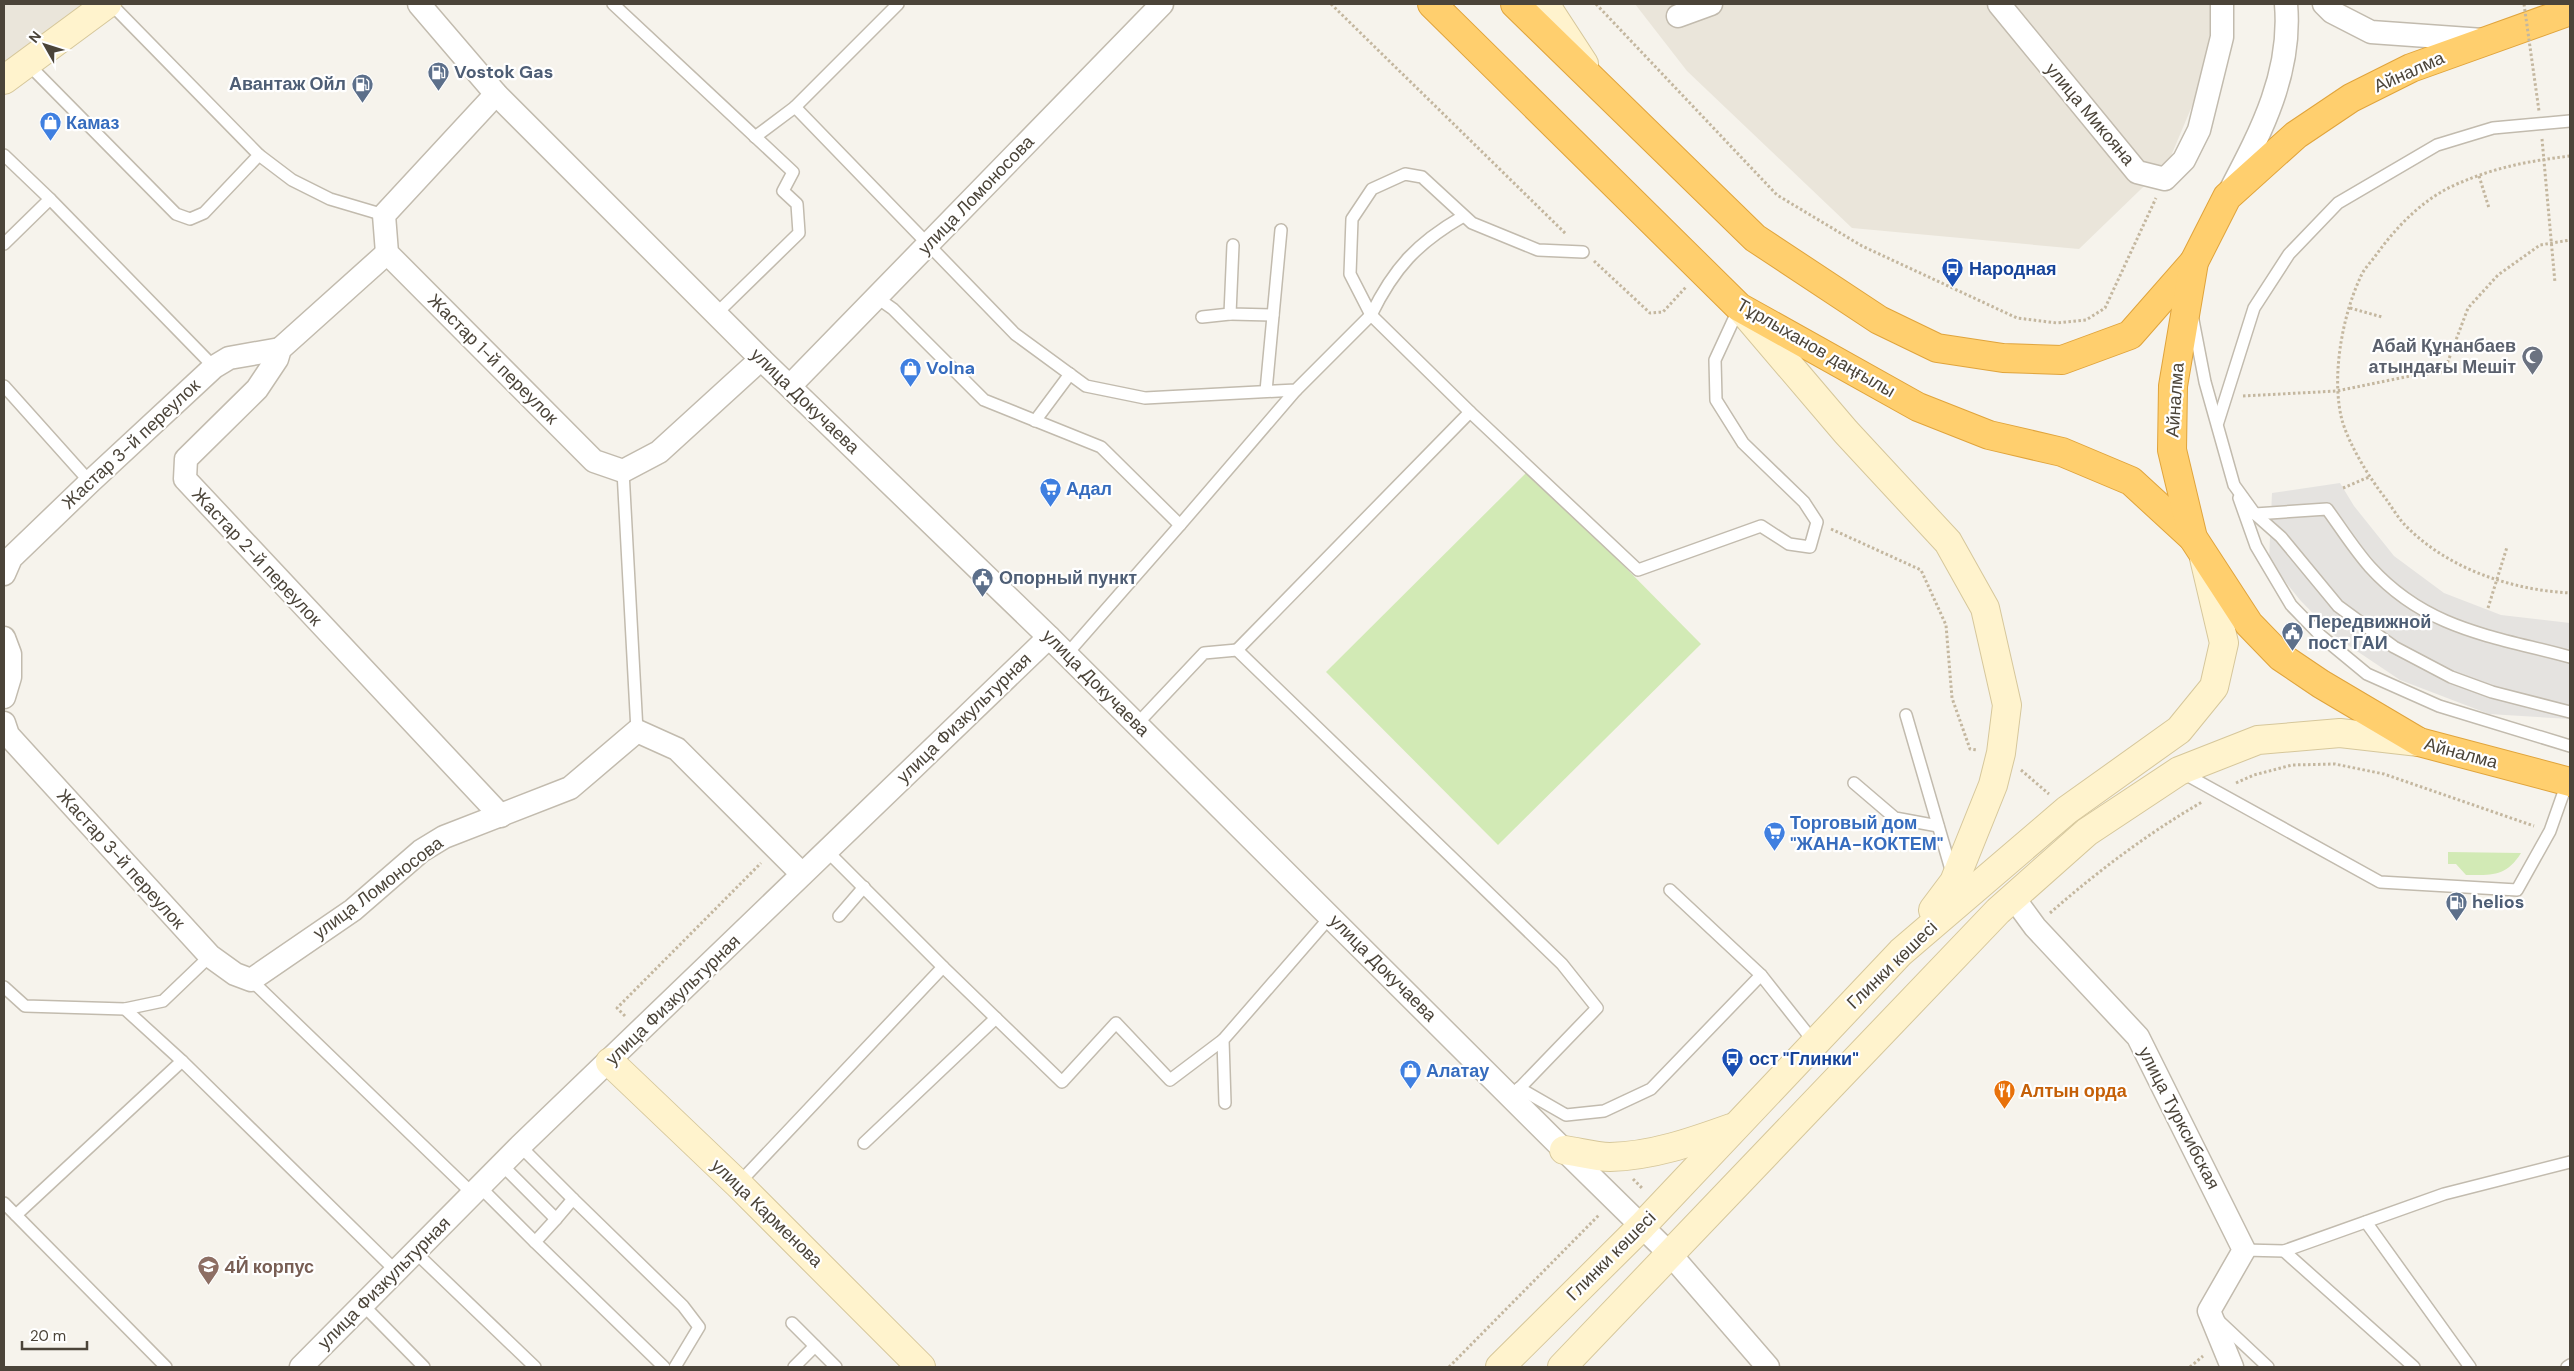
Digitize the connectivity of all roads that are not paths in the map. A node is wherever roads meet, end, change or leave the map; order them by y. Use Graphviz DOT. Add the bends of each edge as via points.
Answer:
graph roads {
  1 [pos="107,4"];
  2 [pos="111,4"];
  3 [pos="419,4"];
  4 [pos="613,4"];
  5 [pos="898,4"];
  6 [pos="1432,4"];
  7 [pos="1515,4"];
  8 [pos="1546,4"];
  9 [pos="1711,4"];
  10 [pos="1999,4"];
  11 [pos="2222,4"];
  12 [pos="2286,4"];
  13 [pos="2324,4"];
  14 [pos="1159,5"];
  15 [pos="2570,11"];
  16 [pos="1678,16"];
  17 [pos="2487,40"];
  18 [pos="27,63"];
  19 [pos="4,80"];
  20 [pos="1597,84"];
  21 [pos="496,94"];
  22 [pos="796,107"];
  23 [pos="2570,121"];
  24 [pos="755,137"];
  25 [pos="258,154"];
  26 [pos="4,155"];
  27 [pos="2227,198"];
  28 [pos="50,199"];
  29 [pos="384,215"];
  30 [pos="1462,217"];
  31 [pos="1281,230"];
  32 [pos="4,244"];
  33 [pos="928,244"];
  34 [pos="1233,245"];
  35 [pos="1583,252"];
  36 [pos="387,253"];
  37 [pos="2194,262"];
  38 [pos="876,297"];
  39 [pos="2188,298"];
  40 [pos="1739,307"];
  41 [pos="716,314"];
  42 [pos="1230,314"];
  43 [pos="1273,315"];
  44 [pos="1371,315"];
  45 [pos="1202,317"];
  46 [pos="280,349"];
  47 [pos="760,359"];
  48 [pos="214,367"];
  49 [pos="1070,374"];
  50 [pos="4,386"];
  51 [pos="790,386"];
  52 [pos="1296,390"];
  53 [pos="1266,391"];
  54 [pos="1470,412"];
  55 [pos="1035,421"];
  56 [pos="2218,422"];
  57 [pos="623,471"];
  58 [pos="90,482"];
  59 [pos="2234,485"];
  60 [pos="2255,514"];
  61 [pos="1180,525"];
  62 [pos="2198,547"];
  63 [pos="6,561"];
  64 [pos="1050,636"];
  65 [pos="4,638"];
  66 [pos="1238,650"];
  67 [pos="1067,654"];
  68 [pos="2570,657"];
  69 [pos="4,697"];
  70 [pos="2570,712"];
  71 [pos="1906,715"];
  72 [pos="4,723"];
  73 [pos="1137,724"];
  74 [pos="637,731"];
  75 [pos="2419,742"];
  76 [pos="2570,746"];
  77 [pos="2180,771"];
  78 [pos="2570,782"];
  79 [pos="1854,783"];
  80 [pos="500,816"];
  81 [pos="1938,826"];
  82 [pos="826,850"];
  83 [pos="802,874"];
  84 [pos="1954,882"];
  85 [pos="864,888"];
  86 [pos="1670,890"];
  87 [pos="2013,897"];
  88 [pos="839,916"];
  89 [pos="1331,916"];
  90 [pos="1901,952"];
  91 [pos="210,956"];
  92 [pos="943,967"];
  93 [pos="1761,976"];
  94 [pos="252,980"];
  95 [pos="4,987"];
  96 [pos="125,1009"];
  97 [pos="996,1018"];
  98 [pos="1224,1040"];
  99 [pos="1814,1042"];
  100 [pos="182,1061"];
  101 [pos="610,1062"];
  102 [pos="1516,1092"];
  103 [pos="1225,1103"];
  104 [pos="1734,1127"];
  105 [pos="864,1143"];
  106 [pos="520,1146"];
  107 [pos="1564,1150"];
  108 [pos="2570,1162"];
  109 [pos="502,1165"];
  110 [pos="738,1184"];
  111 [pos="476,1190"];
  112 [pos="573,1199"];
  113 [pos="4,1203"];
  114 [pos="16,1215"];
  115 [pos="556,1219"];
  116 [pos="2366,1222"];
  117 [pos="1642,1226"];
  118 [pos="535,1242"];
  119 [pos="2244,1250"];
  120 [pos="2284,1251"];
  121 [pos="415,1252"];
  122 [pos="1671,1255"];
  123 [pos="396,1271"];
  124 [pos="362,1305"];
  125 [pos="2209,1311"];
  126 [pos="792,1323"];
  127 [pos="814,1346"];
  128 [pos="2570,1365"];
  129 [pos="166,1367"];
  130 [pos="301,1367"];
  131 [pos="424,1367"];
  132 [pos="535,1367"];
  133 [pos="664,1367"];
  134 [pos="675,1367"];
  135 [pos="794,1367"];
  136 [pos="836,1367"];
  137 [pos="921,1367"];
  138 [pos="1500,1367"];
  139 [pos="1562,1367"];
  140 [pos="1768,1367"];
  141 [pos="2232,1367"];
  142 [pos="2268,1367"];
  143 [pos="2414,1367"];
  144 [pos="2470,1367"];
  145 [pos="2567,1367"];
  1 -- 18 [label="main road"];
  2 -- 25 [label="lane"];
  3 -- 21 [label="street, улица Докучаева"];
  4 -- 24 [label="lane"];
  5 -- 22 [label="lane"];
  6 -- 40 [label="highway, Тұрлыханов даңғылы"];
  7 -- 20 [label="highway"];
  8 -- 20 [label="main road"];
  9 -- 16 [label="street"];
  10 -- 11 [label="street, улица Микояна" via="2137,172 2164,179 2184,160 2199,130 2222,37"];
  12 -- 27 [label="street" via="2288,29 2281,79 2262,129"];
  13 -- 17 [label="street" via="2332,12 2371,32"];
  14 -- 33 [label="street, улица Ломоносова"];
  15 -- 17 [label="highway, Айналма"];
  17 -- 27 [label="highway, Айналма" via="2411,68 2350,98 2296,135"];
  18 -- 19 [label="main road"];
  18 -- 25 [label="lane" via="176,214 190,219 204,213"];
  20 -- 37 [label="highway" via="1754,238 1879,320 1936,348 2003,358 2062,360 2130,335"];
  21 -- 29 [label="street"];
  21 -- 41 [label="street, улица Докучаева"];
  22 -- 24 [label="lane"];
  22 -- 33 [label="lane"];
  23 -- 56 [label="lane" via="2493,128 2437,145 2338,203 2289,254 2254,308"];
  24 -- 41 [label="lane" via="792,172 783,191 797,204 799,233"];
  25 -- 29 [label="lane" via="292,180 330,199"];
  26 -- 28 [label="lane"];
  27 -- 37 [label="highway, Айналма"];
  28 -- 32 [label="lane"];
  28 -- 48 [label="lane"];
  29 -- 36 [label="street"];
  30 -- 35 [label="lane" via="1538,250"];
  30 -- 44 [label="lane" via="1436,232 1409,257 1386,284"];
  30 -- 44 [label="lane" via="1422,177 1405,174 1372,189 1352,218 1350,274"];
  31 -- 43 [label="lane"];
  33 -- 38 [label="street, улица Ломоносова"];
  33 -- 49 [label="lane" via="1015,334"];
  34 -- 42 [label="lane"];
  36 -- 46 [label="street, Жастар 2-й переулок"];
  36 -- 57 [label="street, Жастар 1-й переулок" via="594,461"];
  37 -- 39 [label="highway, Айналма"];
  38 -- 51 [label="street, улица Ломоносова"];
  38 -- 55 [label="lane" via="893,309 984,400"];
  39 -- 56 [label="lane" via="2205,382"];
  39 -- 62 [label="highway, Айналма" via="2173,386 2172,450"];
  40 -- 54 [label="lane" via="1715,360 1716,400 1743,443 1804,502 1817,522 1810,547 1789,544 1761,526 1638,570"];
  40 -- 62 [label="highway, Тұрлыханов даңғылы" via="1918,407 1989,436 2062,452 2132,481"];
  40 -- 84 [label="main road" via="1846,432 1948,542 1985,608 2007,705 1993,786"];
  41 -- 47 [label="street, улица Докучаева"];
  42 -- 43 [label="lane"];
  42 -- 45 [label="lane"];
  43 -- 53 [label="lane"];
  44 -- 52 [label="lane"];
  44 -- 54 [label="lane"];
  46 -- 48 [label="street, Жастар 3-й переулок" via="229,358"];
  46 -- 80 [label="street, Жастар 2-й переулок" via="257,389 186,459 185,479"];
  47 -- 51 [label="street, улица Докучаева"];
  47 -- 57 [label="street" via="659,452"];
  48 -- 58 [label="street, Жастар 3-й переулок"];
  49 -- 53 [label="lane" via="1086,386 1145,398"];
  49 -- 55 [label="lane"];
  50 -- 58 [label="lane"];
  51 -- 64 [label="street, улица Докучаева"];
  52 -- 53 [label="lane"];
  52 -- 61 [label="lane"];
  54 -- 66 [label="lane"];
  55 -- 61 [label="lane" via="1101,447"];
  56 -- 59 [label="lane"];
  57 -- 74 [label="lane"];
  58 -- 63 [label="street, Жастар 3-й переулок"];
  59 -- 60 [label="lane"];
  59 -- 76 [label="lane" via="2256,546 2291,605 2321,636 2366,674 2439,706"];
  60 -- 68 [label="lane" via="2327,508 2370,566 2427,614 2456,627"];
  60 -- 70 [label="lane" via="2281,537 2338,606 2394,647 2459,680"];
  61 -- 67 [label="lane"];
  62 -- 75 [label="highway, Айналма" via="2249,624 2281,656 2321,684"];
  62 -- 90 [label="main road, Глинки көшесі" via="2224,643 2214,688 2179,730 2067,810"];
  64 -- 67 [label="street, улица Докучаева"];
  64 -- 82 [label="street, улица Физкультурная"];
  65 -- 69 [label="street" via="10,654 10,678"];
  66 -- 73 [label="lane" via="1204,653"];
  66 -- 102 [label="lane" via="1562,964 1597,1008"];
  67 -- 73 [label="street, улица Докучаева"];
  71 -- 81 [label="lane"];
  72 -- 91 [label="street, Жастар 3-й переулок" via="8,735"];
  73 -- 89 [label="street, улица Докучаева"];
  74 -- 80 [label="street, улица Ломоносова" via="570,788"];
  74 -- 83 [label="street" via="677,749"];
  75 -- 77 [label="main road, Глинки көшесі" via="2340,733 2258,740"];
  75 -- 78 [label="highway, Айналма"];
  77 -- 78 [label="lane" via="2380,882 2517,890 2550,831"];
  77 -- 87 [label="main road, Глинки көшесі" via="2087,832"];
  79 -- 81 [label="lane" via="1895,818"];
  80 -- 94 [label="street, улица Ломоносова" via="444,837 421,851 353,910"];
  81 -- 84 [label="lane"];
  82 -- 83 [label="street, улица Физкультурная"];
  82 -- 85 [label="lane"];
  83 -- 101 [label="street, улица Физкультурная"];
  84 -- 90 [label="main road"];
  85 -- 88 [label="lane"];
  85 -- 92 [label="lane"];
  86 -- 93 [label="lane"];
  87 -- 119 [label="street, улица Турксибская" via="2035,927 2138,1037"];
  87 -- 122 [label="main road, Глинки көшесі"];
  89 -- 98 [label="lane"];
  89 -- 102 [label="street, улица Докучаева"];
  90 -- 99 [label="main road, Глинки көшесі"];
  91 -- 94 [label="street, Жастар 3-й переулок" via="234,974"];
  91 -- 96 [label="lane" via="163,1001"];
  92 -- 97 [label="lane"];
  92 -- 110 [label="lane"];
  93 -- 99 [label="lane"];
  93 -- 102 [label="lane" via="1651,1089 1604,1111 1566,1116"];
  94 -- 111 [label="lane"];
  95 -- 96 [label="lane" via="25,1006"];
  96 -- 100 [label="lane"];
  97 -- 98 [label="lane" via="1062,1082 1116,1023 1170,1080"];
  97 -- 105 [label="lane"];
  98 -- 103 [label="lane"];
  99 -- 104 [label="main road, Глинки көшесі"];
  100 -- 114 [label="lane"];
  100 -- 123 [label="lane"];
  101 -- 106 [label="street, улица Физкультурная"];
  101 -- 110 [label="main road, улица Карменова"];
  102 -- 107 [label="street, улица Докучаева"];
  104 -- 107 [label="main road" via="1648,1154 1609,1157"];
  104 -- 117 [label="main road, Глинки көшесі"];
  106 -- 109 [label="street, улица Физкультурная"];
  106 -- 112 [label="lane"];
  107 -- 117 [label="street, улица Докучаева"];
  108 -- 116 [label="lane" via="2444,1194"];
  109 -- 111 [label="street, улица Физкультурная"];
  109 -- 115 [label="lane"];
  110 -- 137 [label="main road, улица Карменова"];
  111 -- 118 [label="lane"];
  111 -- 121 [label="street, улица Физкультурная"];
  112 -- 115 [label="lane"];
  112 -- 134 [label="lane" via="683,1306 699,1326"];
  113 -- 114 [label="lane"];
  114 -- 129 [label="lane"];
  115 -- 118 [label="lane"];
  116 -- 120 [label="lane"];
  116 -- 144 [label="lane"];
  117 -- 122 [label="street, улица Докучаева"];
  117 -- 138 [label="main road, Глинки көшесі"];
  118 -- 133 [label="lane"];
  119 -- 120 [label="lane"];
  119 -- 125 [label="street"];
  120 -- 143 [label="lane"];
  121 -- 123 [label="street, улица Физкультурная"];
  121 -- 132 [label="lane"];
  122 -- 139 [label="main road, Глинки көшесі"];
  122 -- 140 [label="street, улица Докучаева"];
  123 -- 124 [label="street, улица Физкультурная"];
  124 -- 130 [label="street, улица Физкультурная"];
  124 -- 131 [label="lane"];
  125 -- 141 [label="street"];
  125 -- 142 [label="lane"];
  126 -- 127 [label="lane"];
  127 -- 135 [label="lane"];
  127 -- 136 [label="lane"];
  128 -- 145 [label="lane"];
}
